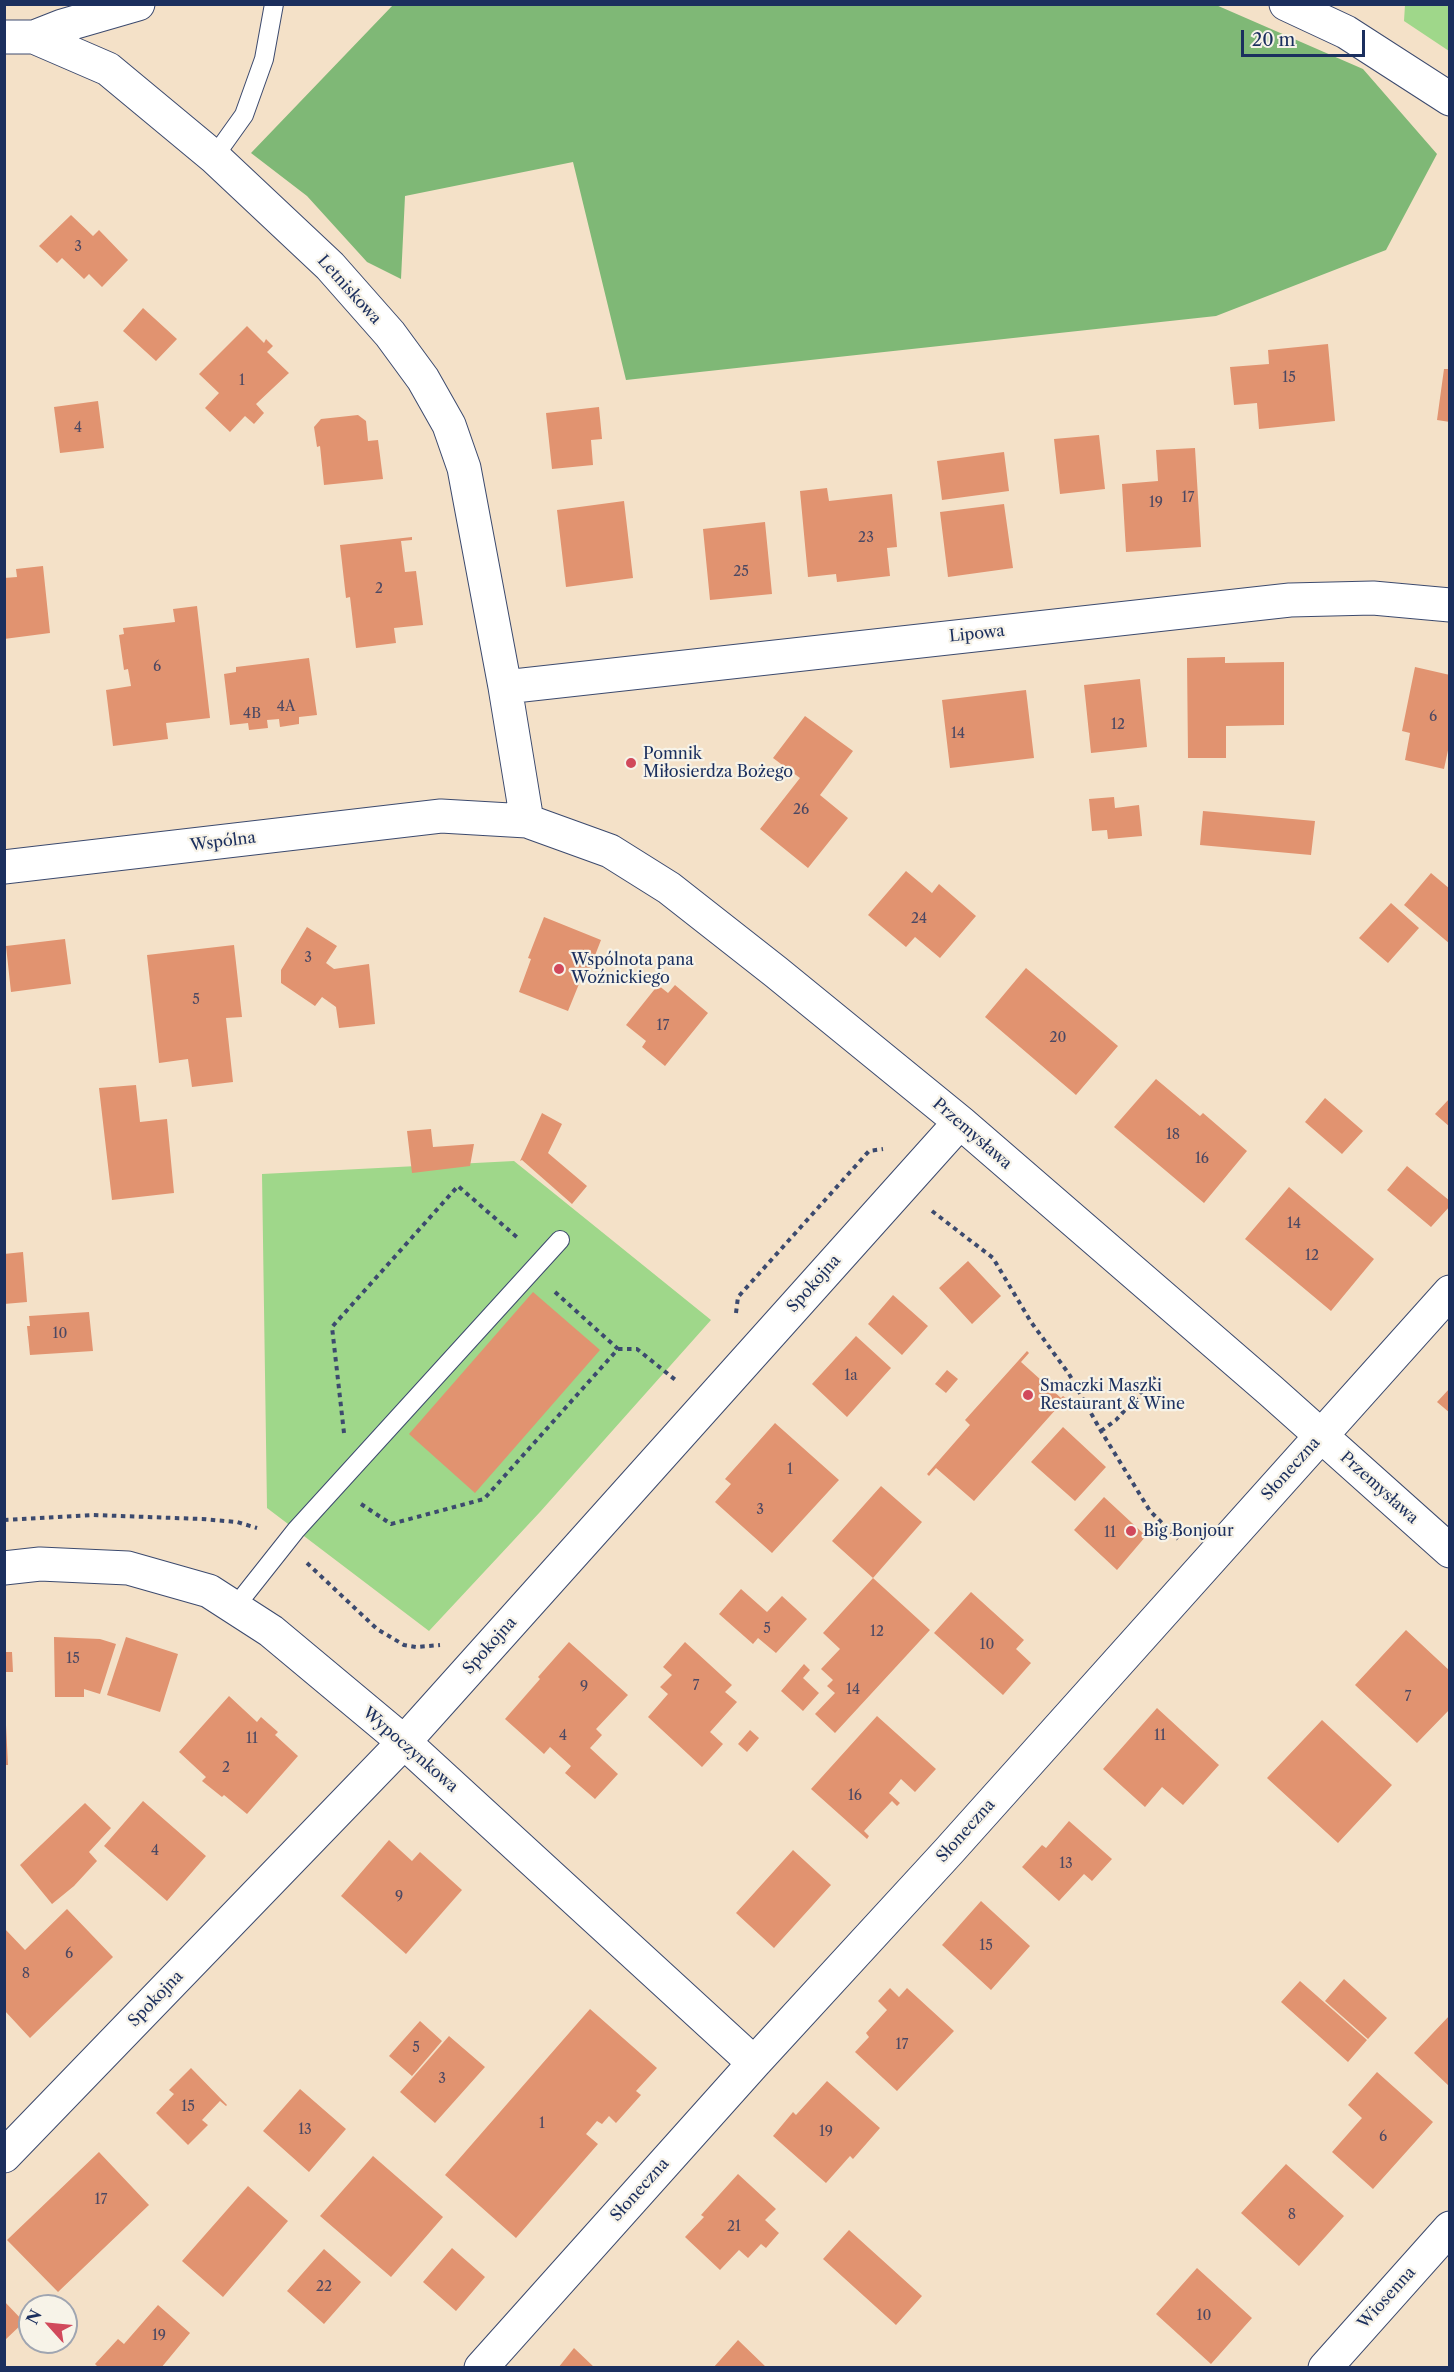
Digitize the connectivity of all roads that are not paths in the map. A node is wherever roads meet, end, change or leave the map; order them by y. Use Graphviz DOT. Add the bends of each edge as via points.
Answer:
graph roads {
  1 [pos="138,4"];
  2 [pos="274,4"];
  3 [pos="1286,4"];
  4 [pos="19,37"];
  5 [pos="1449,99"];
  6 [pos="214,157"];
  7 [pos="1449,605"];
  8 [pos="505,687"];
  9 [pos="441,816"];
  10 [pos="527,820"];
  11 [pos="4,867"];
  12 [pos="960,1122"];
  13 [pos="560,1240"];
  14 [pos="1449,1292"];
  15 [pos="1321,1436"];
  16 [pos="1449,1551"];
  17 [pos="4,1568"];
  18 [pos="235,1607"];
  19 [pos="404,1742"];
  20 [pos="754,2063"];
  21 [pos="4,2156"];
  22 [pos="1449,2228"];
  23 [pos="481,2367"];
  24 [pos="1325,2367"];
  1 -- 4 [label="street"];
  2 -- 6 [label="lane" via="264,59 244,115"];
  3 -- 5 [label="street" via="1346,32"];
  4 -- 6 [label="street, Letniskowa" via="108,69"];
  6 -- 8 [label="street, Letniskowa" via="330,266 390,334 423,379 449,425 464,468"];
  7 -- 8 [label="street, Lipowa" via="1373,597 1290,600"];
  8 -- 10 [label="street, Letniskowa"];
  9 -- 10 [label="street, Przemysława"];
  9 -- 11 [label="street, Wspólna"];
  10 -- 12 [label="street, Przemysława" via="610,851 669,888"];
  12 -- 15 [label="street, Przemysława"];
  12 -- 19 [label="street, Spokojna"];
  13 -- 18 [label="lane" via="335,1487"];
  14 -- 15 [label="street, Słoneczna"];
  15 -- 16 [label="street, Przemysława"];
  15 -- 20 [label="street, Słoneczna"];
  17 -- 18 [label="street, Wypoczynkowa" via="40,1564 128,1568 209,1592"];
  18 -- 19 [label="street, Wypoczynkowa" via="271,1631"];
  19 -- 20 [label="street, Wypoczynkowa"];
  19 -- 21 [label="street, Spokojna"];
  20 -- 23 [label="street, Słoneczna"];
  22 -- 24 [label="street, Wiosenna"];
}
